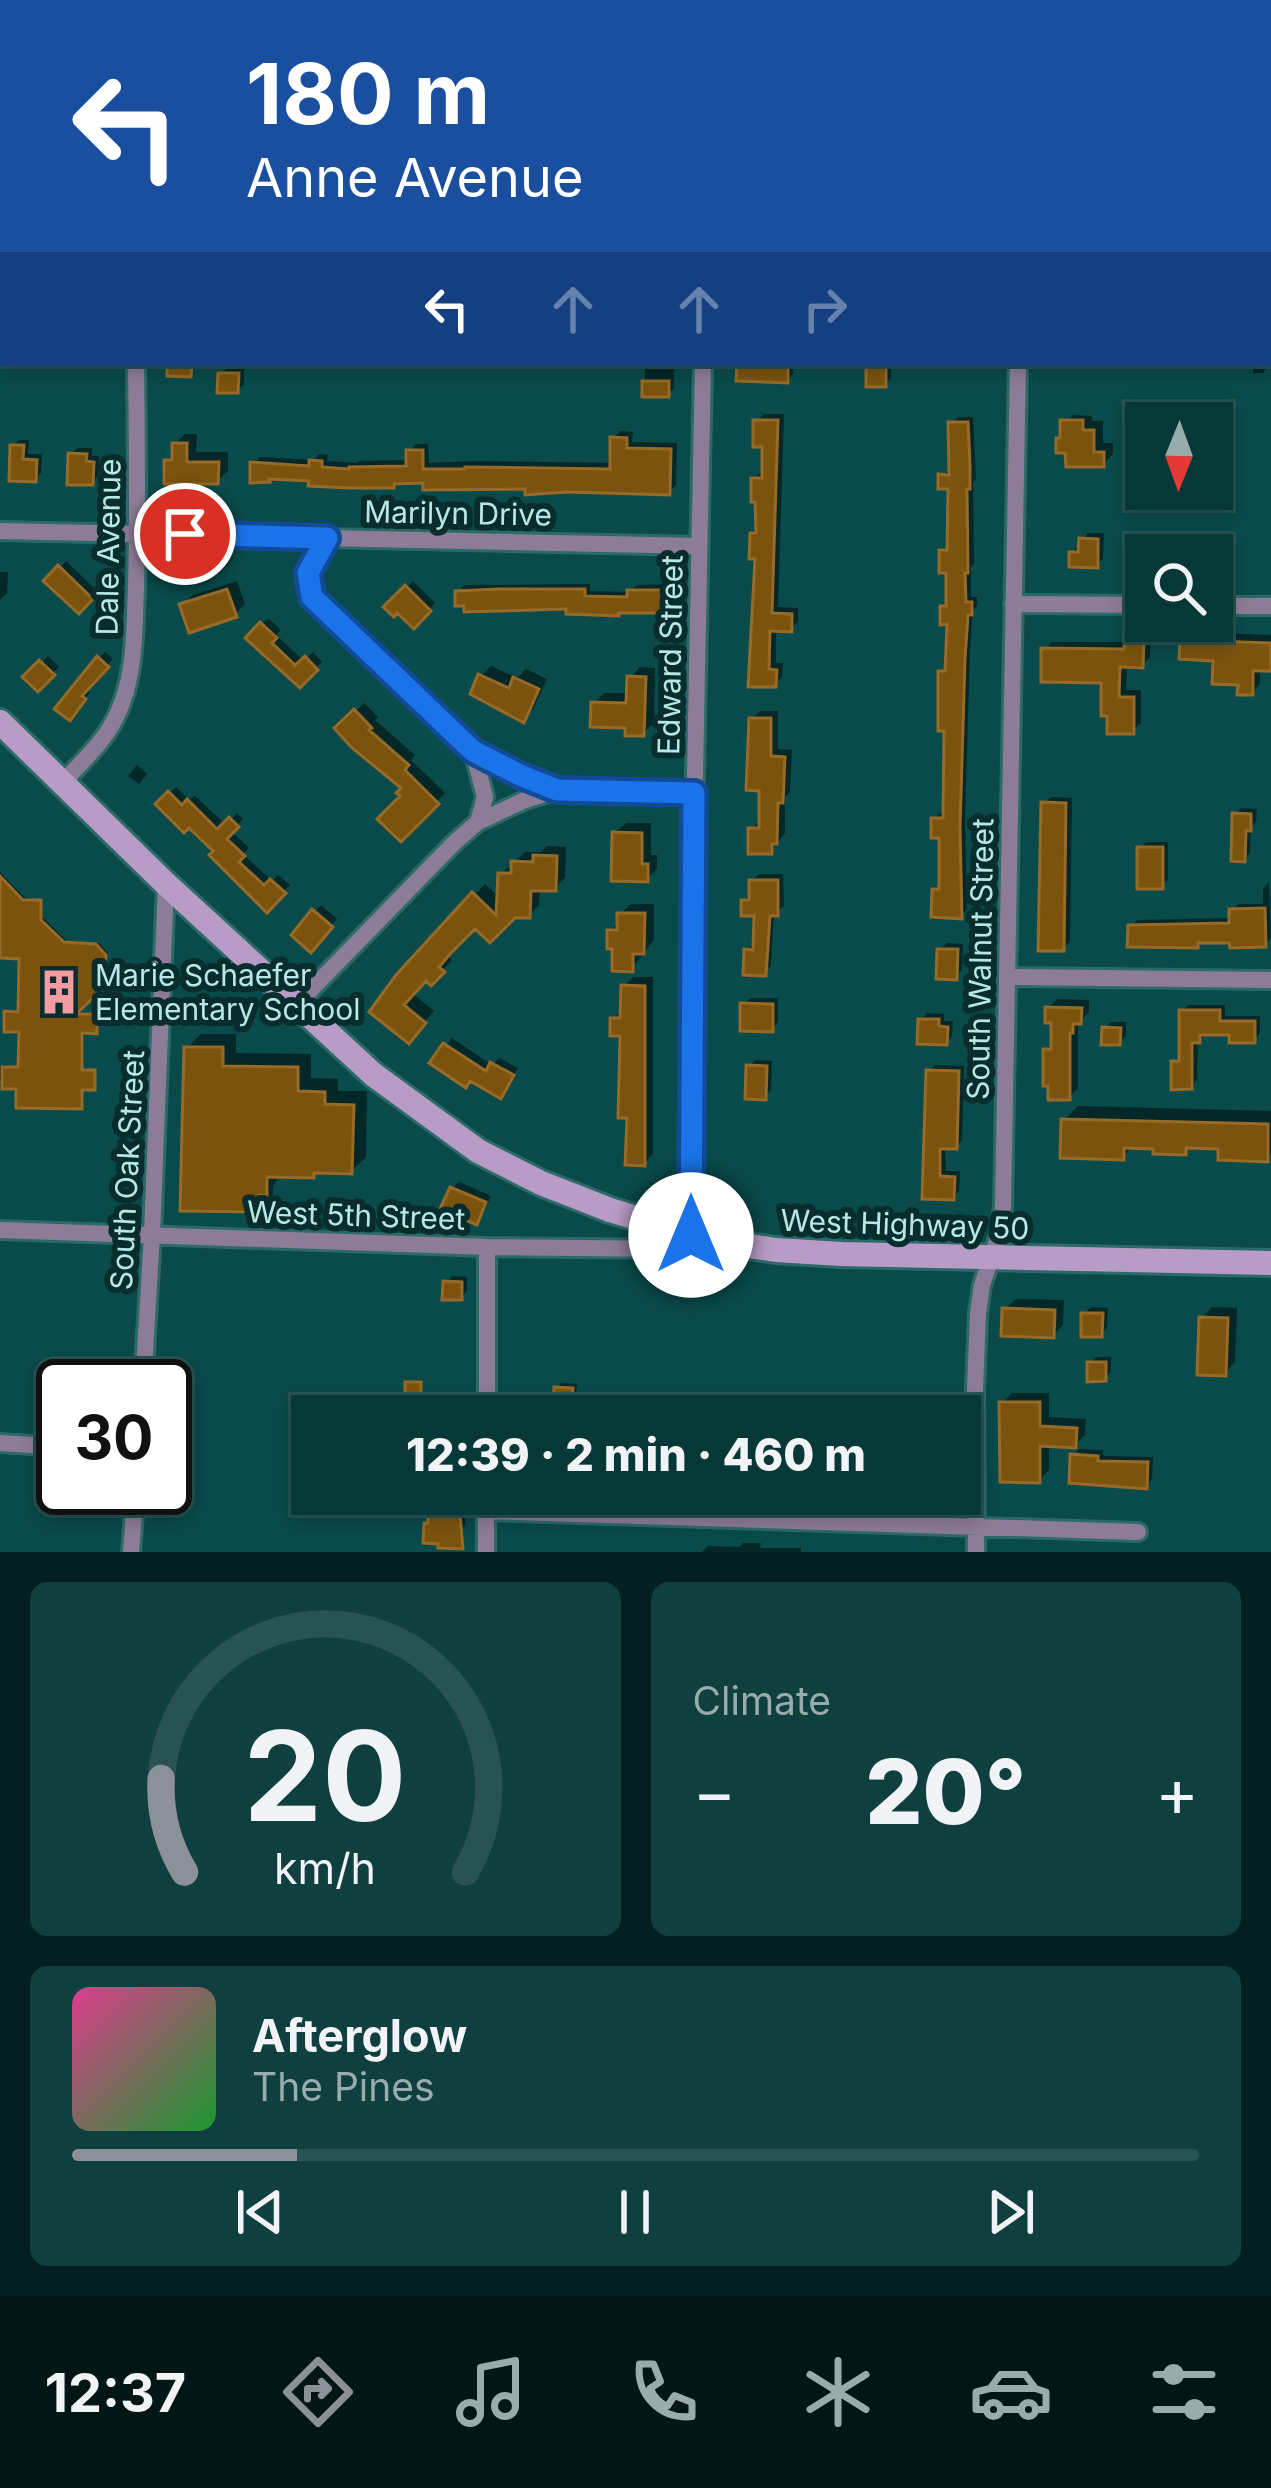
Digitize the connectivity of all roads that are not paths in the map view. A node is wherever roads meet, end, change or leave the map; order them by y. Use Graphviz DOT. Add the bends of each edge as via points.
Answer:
graph roads {
  1 [pos="136,366"];
  2 [pos="703,366"];
  3 [pos="1018,366"];
  4 [pos="0,531"];
  5 [pos="137,533"];
  6 [pos="327,538"];
  7 [pos="699,545"];
  8 [pos="1013,604"];
  9 [pos="1125,605"];
  10 [pos="1233,606"];
  11 [pos="1271,606"];
  12 [pos="0,722"];
  13 [pos="473,751"];
  14 [pos="63,782"];
  15 [pos="557,790"];
  16 [pos="694,793"];
  17 [pos="478,822"];
  18 [pos="166,884"];
  19 [pos="1007,977"];
  20 [pos="1271,980"];
  21 [pos="297,1004"];
  22 [pos="0,1230"];
  23 [pos="152,1234"];
  24 [pos="700,1238"];
  25 [pos="487,1246"];
  26 [pos="992,1258"];
  27 [pos="1271,1263"];
  28 [pos="144,1359"];
  29 [pos="487,1395"];
  30 [pos="0,1443"];
  31 [pos="36,1445"];
  32 [pos="133,1515"];
  33 [pos="486,1515"];
  34 [pos="731,1515"];
  35 [pos="976,1528"];
  36 [pos="1138,1532"];
  37 [pos="130,1552"];
  38 [pos="486,1552"];
  39 [pos="976,1552"];
  1 -- 5 [label="street, Dale Avenue"];
  2 -- 7 [label="street, Edward Street"];
  3 -- 8 [label="street, South Walnut Street"];
  4 -- 5 [label="street, Marilyn Drive"];
  5 -- 6 [label="street, Marilyn Drive"];
  5 -- 14 [label="street, Dale Avenue" via="128,685 98,745"];
  6 -- 7 [label="street, Marilyn Drive"];
  6 -- 13 [label="street" via="308,573 312,597"];
  7 -- 16 [label="street, Edward Street"];
  8 -- 9 [label="street"];
  8 -- 19 [label="street, South Walnut Street"];
  10 -- 11 [label="street"];
  12 -- 14 [label="main road, West Highway 50"];
  13 -- 15 [label="street"];
  13 -- 17 [label="street" via="485,797"];
  14 -- 18 [label="main road, West Highway 50"];
  15 -- 16 [label="street"];
  15 -- 17 [label="street"];
  16 -- 24 [label="street, Edward Street"];
  17 -- 21 [label="street"];
  18 -- 21 [label="main road, West Highway 50"];
  18 -- 23 [label="street, South Oak Street"];
  19 -- 20 [label="street"];
  19 -- 26 [label="street, South Walnut Street" via="1003,1206"];
  21 -- 24 [label="main road, West Highway 50" via="374,1075 478,1151 610,1210"];
  22 -- 23 [label="street, West 5th Street"];
  23 -- 25 [label="street, West 5th Street"];
  23 -- 28 [label="street, South Oak Street"];
  24 -- 25 [label="street, West 5th Street" via="672,1250"];
  24 -- 26 [label="main road, West Highway 50" via="797,1252"];
  25 -- 29 [label="street"];
  26 -- 27 [label="main road, West Highway 50"];
  26 -- 35 [label="street, South Walnut Street" via="978,1313"];
  30 -- 31 [label="street"];
  32 -- 37 [label="street"];
  33 -- 38 [label="street"];
  34 -- 35 [label="street"];
  35 -- 36 [label="street"];
  35 -- 39 [label="street, South Walnut Street"];
}
